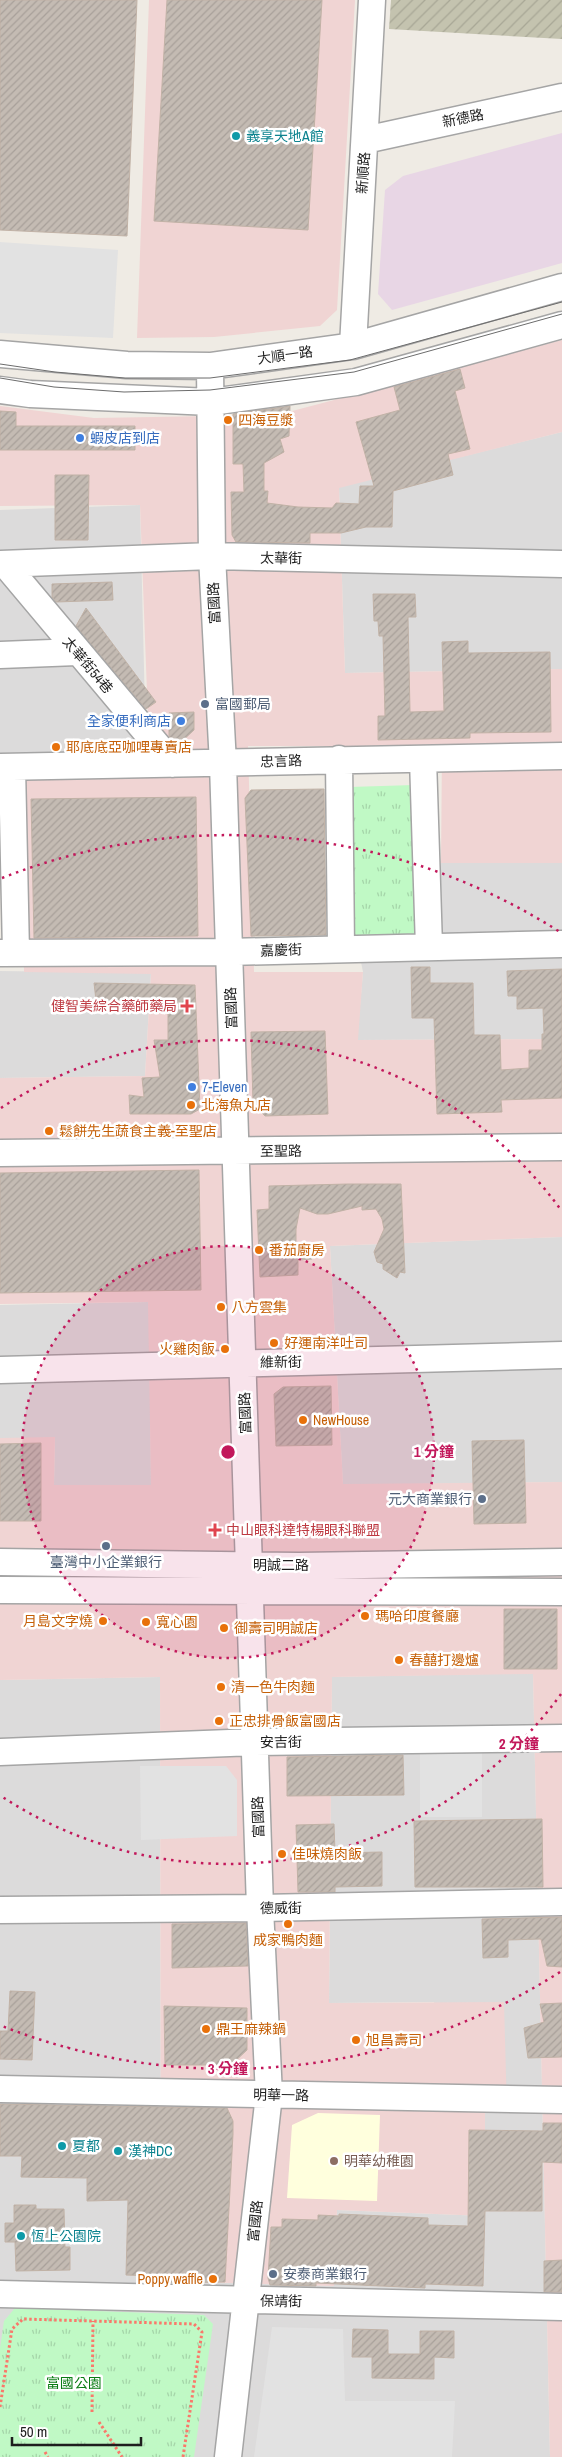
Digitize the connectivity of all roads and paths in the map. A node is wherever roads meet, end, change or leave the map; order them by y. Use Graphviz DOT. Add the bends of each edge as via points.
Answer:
graph roads {
  1 [pos="372,0"];
  2 [pos="562,98"];
  3 [pos="365,140"];
  4 [pos="562,287"];
  5 [pos="562,325"];
  6 [pos="353,346"];
  7 [pos="0,354"];
  8 [pos="210,366"];
  9 [pos="0,390"];
  10 [pos="211,402"];
  11 [pos="212,556"];
  12 [pos="2,564"];
  13 [pos="562,564"];
  14 [pos="78,652"];
  15 [pos="0,655"];
  16 [pos="562,756"];
  17 [pos="340,759"];
  18 [pos="423,759"];
  19 [pos="173,764"];
  20 [pos="223,764"];
  21 [pos="6,767"];
  22 [pos="562,944"];
  23 [pos="429,947"];
  24 [pos="341,948"];
  25 [pos="229,952"];
  26 [pos="8,953"];
  27 [pos="562,1147"];
  28 [pos="236,1152"];
  29 [pos="0,1153"];
  30 [pos="562,1355"];
  31 [pos="243,1363"];
  32 [pos="0,1370"];
  33 [pos="0,1562"];
  34 [pos="562,1562"];
  35 [pos="250,1577"];
  36 [pos="0,1590"];
  37 [pos="562,1592"];
  38 [pos="562,1738"];
  39 [pos="255,1742"];
  40 [pos="0,1752"];
  41 [pos="562,1902"];
  42 [pos="260,1908"];
  43 [pos="0,1910"];
  44 [pos="0,2089"];
  45 [pos="269,2094"];
  46 [pos="562,2100"];
  47 [pos="0,2294"];
  48 [pos="247,2300"];
  49 [pos="562,2307"];
  50 [pos="93,2321"];
  51 [pos="0,2407"];
  52 [pos="92,2412"];
  53 [pos="99,2422"];
  54 [pos="45,2452"];
  55 [pos="48,2457"];
  56 [pos="122,2457"];
  57 [pos="183,2457"];
  58 [pos="228,2457"];
  1 -- 3 [label="street, 新順路"];
  2 -- 3 [label="street, 新德路"];
  3 -- 6 [label="street, 新順路"];
  4 -- 6 [label="street, 大順一路"];
  5 -- 10 [label="street" via="356,382"];
  6 -- 8 [label="street, 大順一路"];
  7 -- 8 [label="street, 大順一路" via="127,365"];
  8 -- 10 [label="street, 富國路"];
  9 -- 10 [label="street"];
  10 -- 11 [label="street, 富國路"];
  11 -- 12 [label="street, 太華街"];
  11 -- 13 [label="street, 太華街"];
  11 -- 20 [label="street, 富國路"];
  12 -- 14 [label="street, 太華街54巷"];
  14 -- 15 [label="street"];
  14 -- 19 [label="street, 太華街54巷"];
  16 -- 18 [label="street, 忠言路"];
  17 -- 18 [label="street, 忠言路"];
  17 -- 20 [label="street, 忠言路"];
  17 -- 24 [label="street"];
  18 -- 23 [label="street"];
  19 -- 20 [label="street, 忠言路"];
  19 -- 21 [label="street, 忠言路"];
  20 -- 25 [label="street, 富國路"];
  21 -- 26 [label="street"];
  22 -- 23 [label="street, 嘉慶街"];
  23 -- 24 [label="street, 嘉慶街"];
  24 -- 25 [label="street, 嘉慶街"];
  25 -- 26 [label="street, 嘉慶街"];
  25 -- 28 [label="street, 富國路"];
  27 -- 28 [label="street, 至聖路"];
  28 -- 29 [label="street, 至聖路"];
  28 -- 31 [label="street, 富國路"];
  30 -- 31 [label="street, 維新街"];
  31 -- 32 [label="street, 維新街"];
  31 -- 35 [label="street, 富國路"];
  33 -- 35 [label="street, 明誠二路"];
  34 -- 35 [label="street, 明誠二路"];
  35 -- 36 [label="street, 明誠二路"];
  35 -- 37 [label="street, 明誠二路"];
  35 -- 39 [label="street, 富國路"];
  38 -- 39 [label="street, 安吉街"];
  39 -- 40 [label="street, 安吉街"];
  39 -- 42 [label="street, 富國路"];
  41 -- 42 [label="street, 德威街"];
  42 -- 43 [label="street, 德威街"];
  42 -- 45 [label="street, 富國路"];
  44 -- 45 [label="street, 明華一路"];
  45 -- 46 [label="street, 明華一路"];
  45 -- 48 [label="street, 富國路"];
  47 -- 48 [label="street, 保靖街"];
  48 -- 49 [label="street, 保靖街"];
  48 -- 58 [label="street, 富國路"];
  50 -- 51 [label="path" via="22,2319 12,2330"];
  50 -- 52 [label="path"];
  50 -- 57 [label="path" via="194,2324 202,2332"];
  53 -- 56 [label="path"];
  54 -- 55 [label="path"];
}
